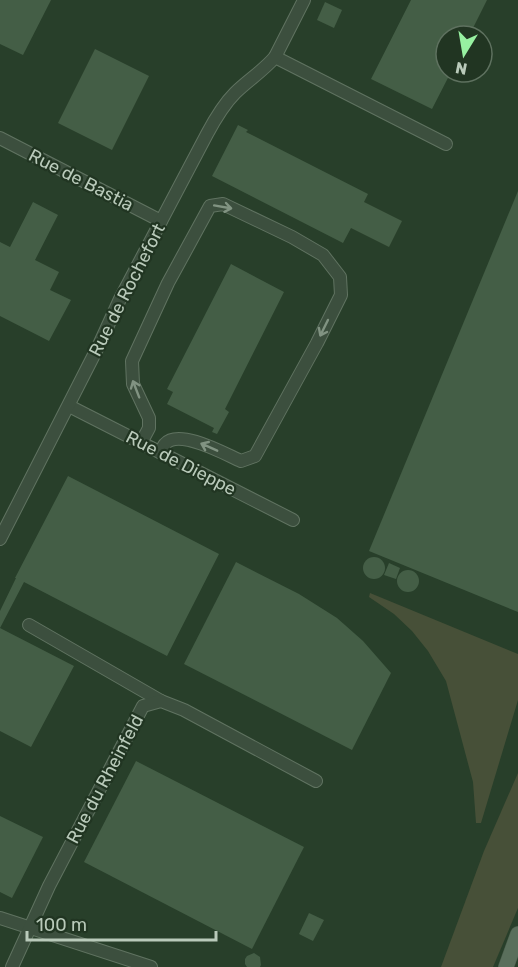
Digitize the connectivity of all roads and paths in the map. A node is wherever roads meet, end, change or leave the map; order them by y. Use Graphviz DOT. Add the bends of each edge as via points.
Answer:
graph roads {
  1 [pos="304,0"];
  2 [pos="275,57"];
  3 [pos="0,138"];
  4 [pos="446,144"];
  5 [pos="161,221"];
  6 [pos="69,406"];
  7 [pos="141,443"];
  8 [pos="161,453"];
  9 [pos="293,520"];
  10 [pos="0,539"];
  11 [pos="29,624"];
  12 [pos="161,701"];
  13 [pos="315,781"];
  14 [pos="0,918"];
  15 [pos="29,927"];
  16 [pos="518,934"];
  17 [pos="0,964"];
  18 [pos="7,967"];
  19 [pos="12,967"];
  20 [pos="151,967"];
  21 [pos="506,967"];
  1 -- 2 [label="street, Rue de Rochefort"];
  2 -- 4 [label="street"];
  2 -- 5 [label="street, Rue de Rochefort" via="221,110"];
  3 -- 5 [label="street, Rue de Bastia"];
  5 -- 6 [label="street, Rue de Rochefort"];
  6 -- 7 [label="street, Rue de Dieppe"];
  6 -- 10 [label="street, Rue de Rochefort"];
  7 -- 8 [label="street, Rue de Dieppe"];
  7 -- 8 [label="street, one-way" via="149,428 149,418 133,384 132,361 210,206 223,204 323,255 340,277 340,295 255,456 241,461 195,441 176,438 165,443"];
  8 -- 9 [label="street, Rue de Dieppe"];
  11 -- 12 [label="street"];
  12 -- 13 [label="street, Rue du Rheinfeld"];
  12 -- 15 [label="street, Rue du Rheinfeld" via="143,706"];
  14 -- 15 [label="street"];
  15 -- 19 [label="street, Rue du Rheinfeld"];
  15 -- 20 [label="street"];
  16 -- 21 [label="main road"];
  17 -- 18 [label="street"];
}
